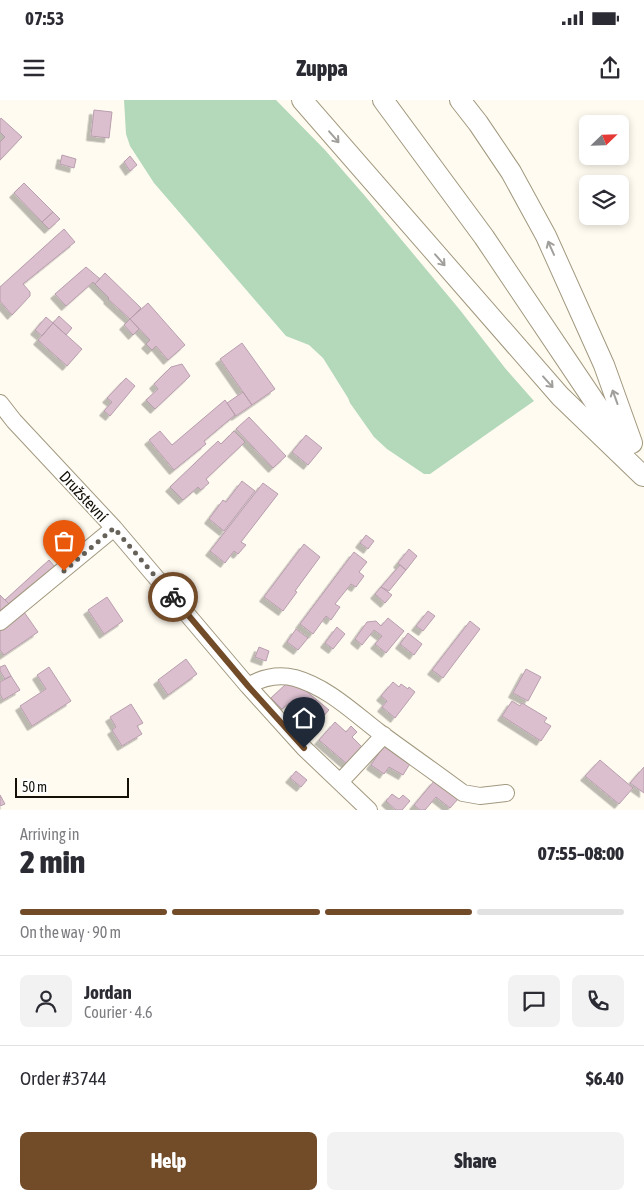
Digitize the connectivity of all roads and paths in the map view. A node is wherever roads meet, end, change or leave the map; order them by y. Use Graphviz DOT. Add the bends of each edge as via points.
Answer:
graph roads {
  1 [pos="302,100"];
  2 [pos="383,100"];
  3 [pos="460,100"];
  4 [pos="0,402"];
  5 [pos="644,476"];
  6 [pos="114,528"];
  7 [pos="0,622"];
  8 [pos="248,686"];
  9 [pos="384,735"];
  10 [pos="340,782"];
  11 [pos="506,793"];
  12 [pos="370,810"];
  1 -- 5 [label="main road, one-way" via="560,396"];
  2 -- 5 [label="main road" via="484,237"];
  5 -- 3 [label="main road, one-way" via="604,365 546,236 511,172"];
  4 -- 6 [label="street, Družstevní"];
  6 -- 7 [label="street"];
  6 -- 8 [label="street, Družstevní"];
  8 -- 9 [label="street" via="273,676 311,684"];
  8 -- 10 [label="street, Družstevní"];
  9 -- 10 [label="street"];
  9 -- 11 [label="street" via="463,793 480,796"];
  10 -- 12 [label="street, Družstevní"];
}
